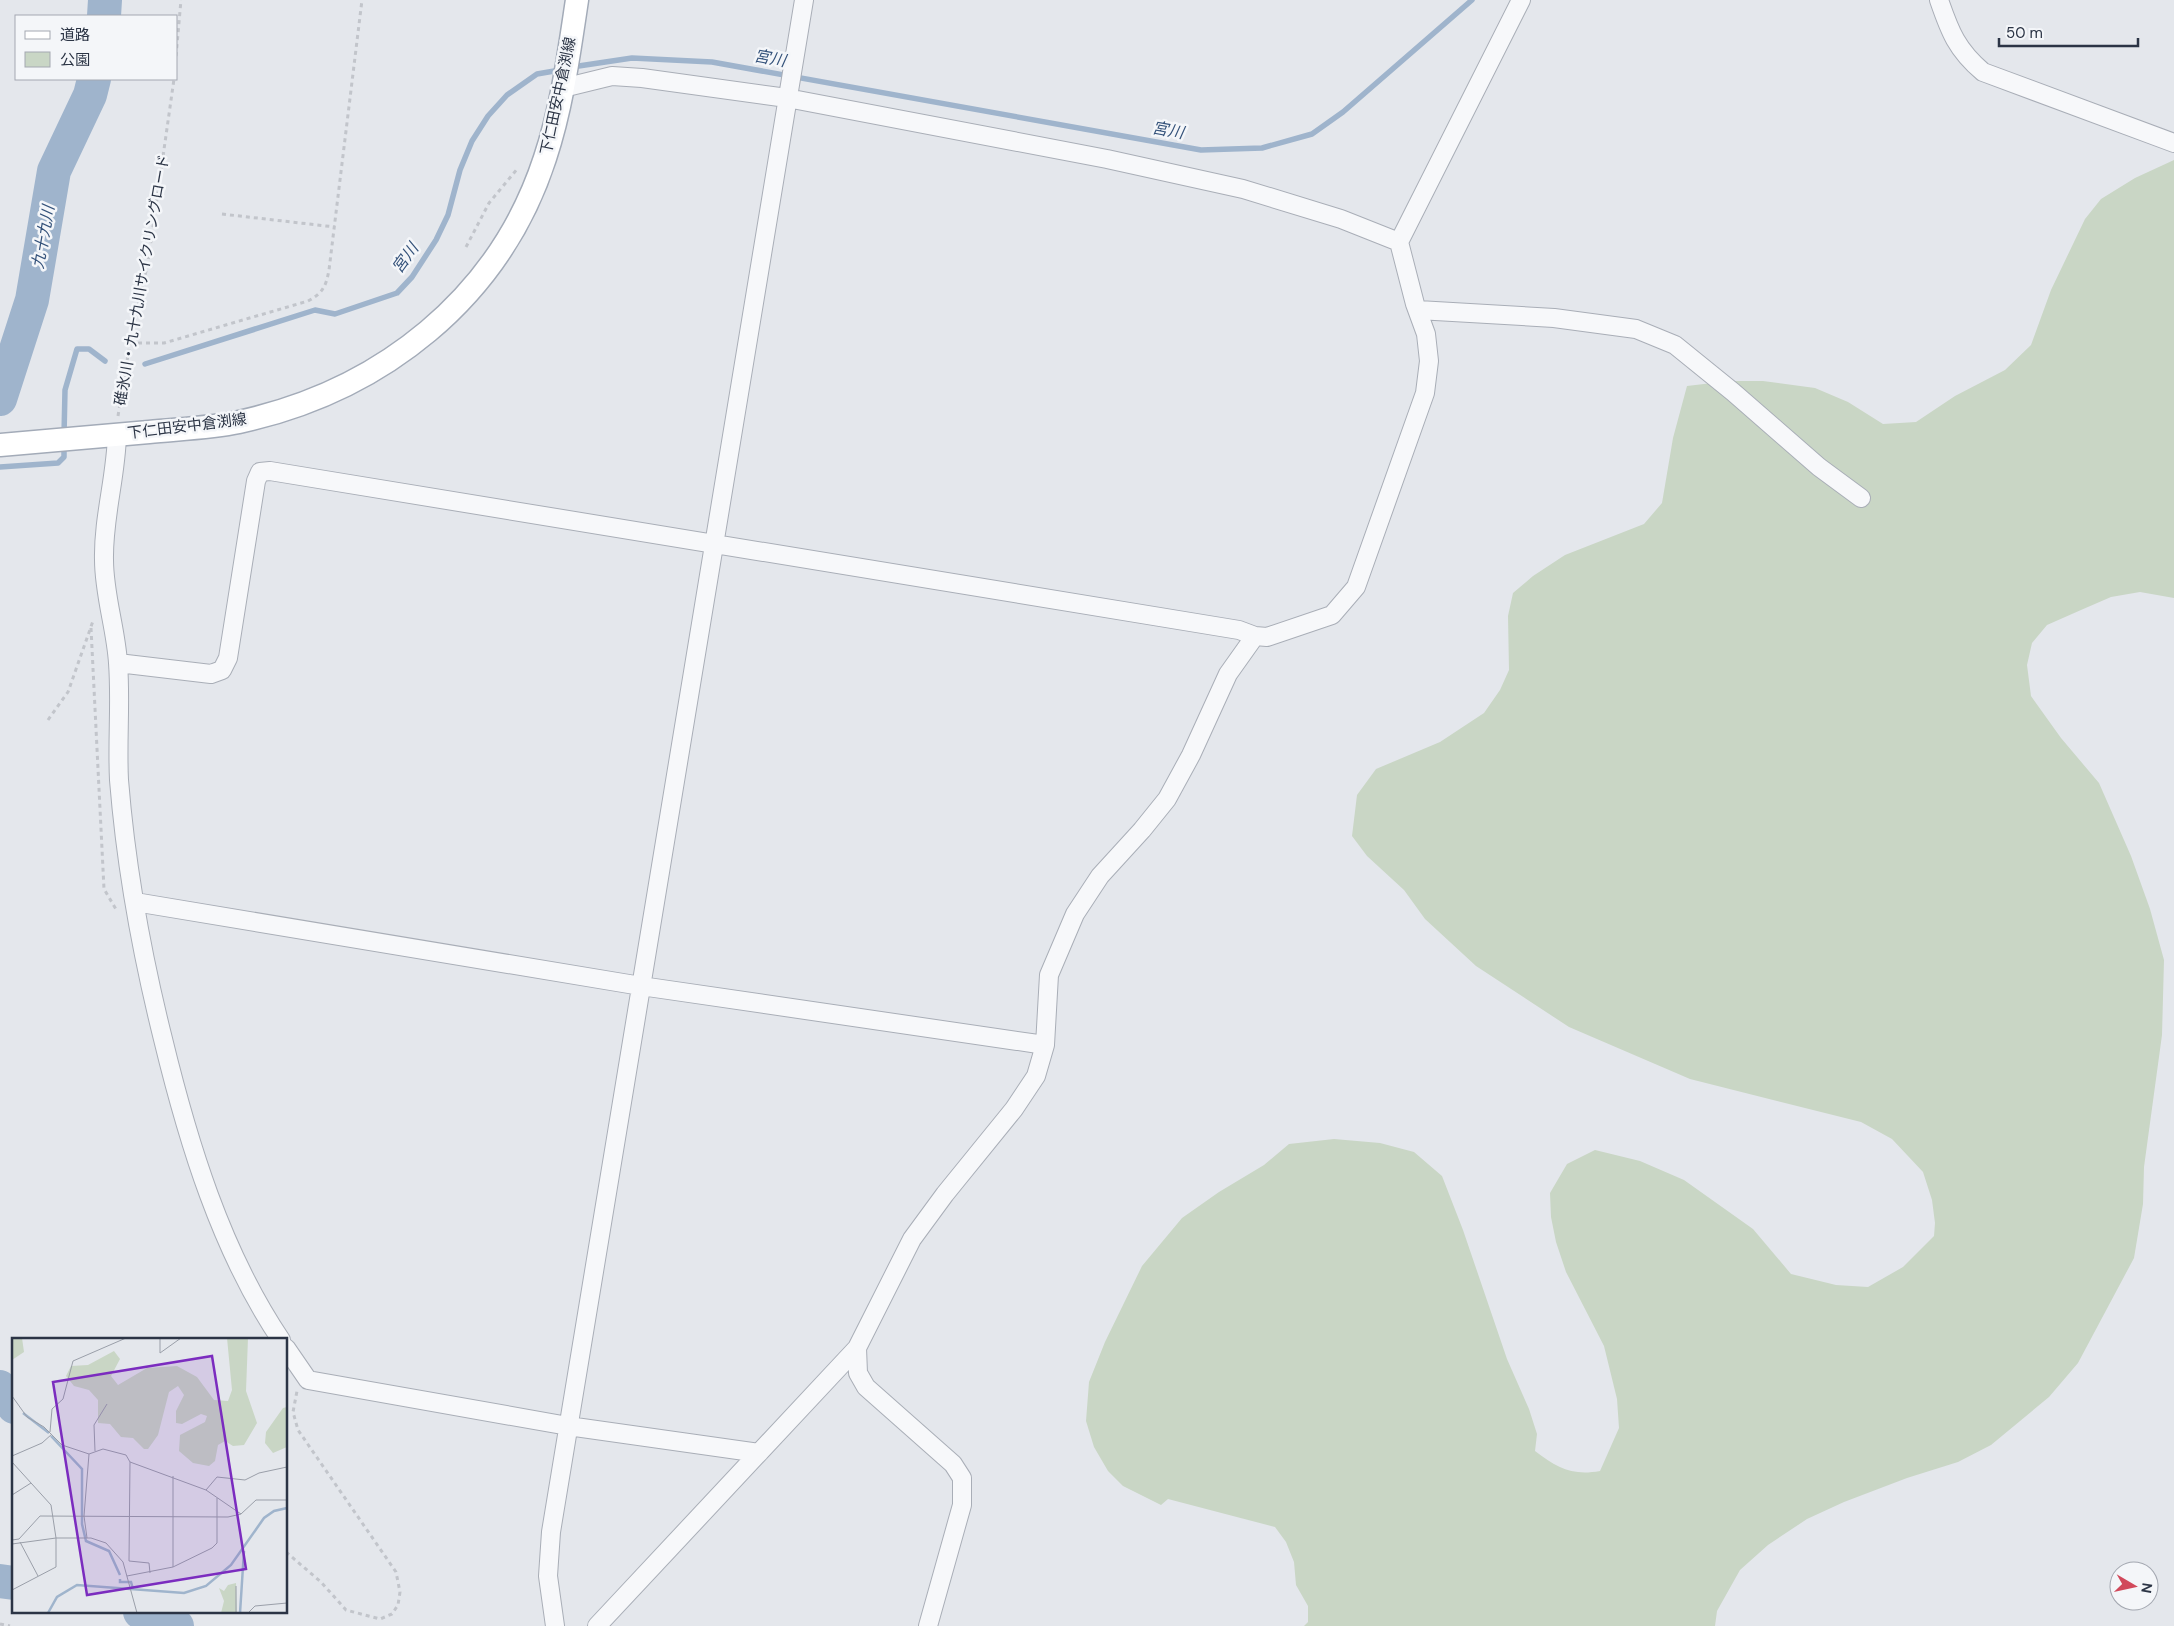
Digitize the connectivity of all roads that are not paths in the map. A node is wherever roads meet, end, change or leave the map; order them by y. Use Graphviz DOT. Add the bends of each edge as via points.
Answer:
graph roads {
  1 [pos="577,0"];
  2 [pos="804,0"];
  3 [pos="1521,0"];
  4 [pos="1939,0"];
  5 [pos="563,86"];
  6 [pos="788,94"];
  7 [pos="2174,143"];
  8 [pos="1399,242"];
  9 [pos="1418,310"];
  10 [pos="114,431"];
  11 [pos="0,445"];
  12 [pos="1861,498"];
  13 [pos="714,544"];
  14 [pos="1255,636"];
  15 [pos="118,663"];
  16 [pos="135,902"];
  17 [pos="640,986"];
  18 [pos="1045,1045"];
  19 [pos="280,1338"];
  20 [pos="857,1348"];
  21 [pos="288,1351"];
  22 [pos="568,1426"];
  23 [pos="759,1453"];
  24 [pos="555,1626"];
  25 [pos="597,1626"];
  26 [pos="928,1626"];
  1 -- 5 [label="main road, 下仁田安中倉渕線"];
  2 -- 6 [label="street"];
  3 -- 8 [label="street"];
  4 -- 7 [label="street" via="1952,37 1968,59 1983,72"];
  5 -- 6 [label="street" via="612,76"];
  5 -- 10 [label="main road, 下仁田安中倉渕線" via="545,160 509,235 463,299 404,351 343,387 270,414 208,426"];
  6 -- 8 [label="street" via="1243,189 1341,219"];
  6 -- 13 [label="street"];
  8 -- 9 [label="street"];
  9 -- 12 [label="street" via="1554,318 1609,325 1636,329 1675,345 1819,467"];
  9 -- 14 [label="street" via="1426,334 1429,361 1425,393 1356,588 1332,615 1267,637"];
  10 -- 11 [label="main road, 下仁田安中倉渕線"];
  10 -- 15 [label="street" via="104,562"];
  13 -- 14 [label="street" via="1239,630"];
  13 -- 15 [label="street" via="270,471 260,472 228,658 222,670 211,674"];
  13 -- 17 [label="street"];
  14 -- 18 [label="street" via="1228,674 1191,756 1167,799 1100,876 1075,914 1049,975"];
  15 -- 16 [label="street" via="120,780"];
  16 -- 17 [label="street"];
  16 -- 19 [label="street" via="147,975 180,1108 210,1197 239,1265"];
  17 -- 18 [label="street"];
  17 -- 22 [label="street"];
  18 -- 20 [label="street" via="1036,1076 1014,1109 912,1238"];
  20 -- 23 [label="street"];
  20 -- 26 [label="street" via="858,1373 866,1387 953,1464 962,1478 962,1505"];
  21 -- 22 [label="street" via="308,1380"];
  22 -- 23 [label="street"];
  22 -- 24 [label="street" via="551,1532 548,1576"];
  23 -- 25 [label="street"];
}
